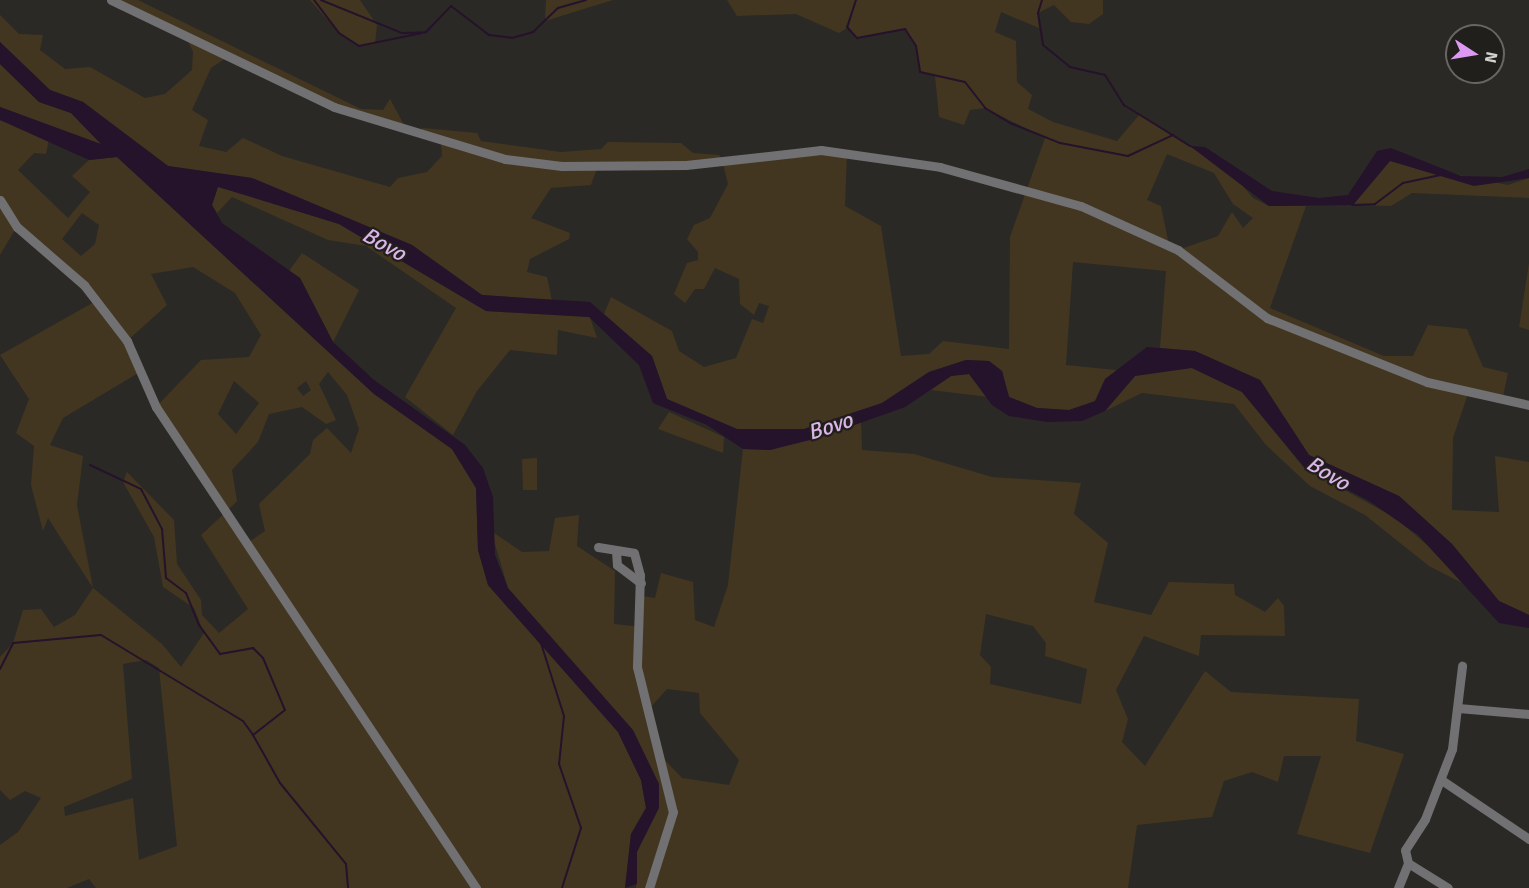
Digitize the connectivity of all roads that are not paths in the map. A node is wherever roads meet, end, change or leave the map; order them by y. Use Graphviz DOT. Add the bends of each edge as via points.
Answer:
graph roads {
  1 [pos="111,0"];
  2 [pos="0,200"];
  3 [pos="1529,405"];
  4 [pos="598,547"];
  5 [pos="616,551"];
  6 [pos="641,583"];
  7 [pos="1462,666"];
  8 [pos="1458,708"];
  9 [pos="1529,714"];
  10 [pos="1443,781"];
  11 [pos="1529,839"];
  12 [pos="1408,863"];
  13 [pos="1445,887"];
  14 [pos="476,888"];
  15 [pos="649,888"];
  16 [pos="1398,888"];
  1 -- 3 [label="street" via="333,107 506,159 562,166 686,165 821,150 940,166 1072,203 1178,250 1267,318 1427,382"];
  2 -- 14 [label="street" via="16,227 84,285 127,341 156,407"];
  4 -- 5 [label="street"];
  5 -- 6 [label="street" via="617,565"];
  5 -- 6 [label="street" via="634,553"];
  6 -- 15 [label="street" via="637,667 673,812"];
  7 -- 8 [label="street"];
  8 -- 9 [label="street"];
  8 -- 10 [label="street"];
  10 -- 11 [label="street"];
  10 -- 12 [label="street" via="1405,850"];
  12 -- 13 [label="street"];
  12 -- 16 [label="street"];
}
